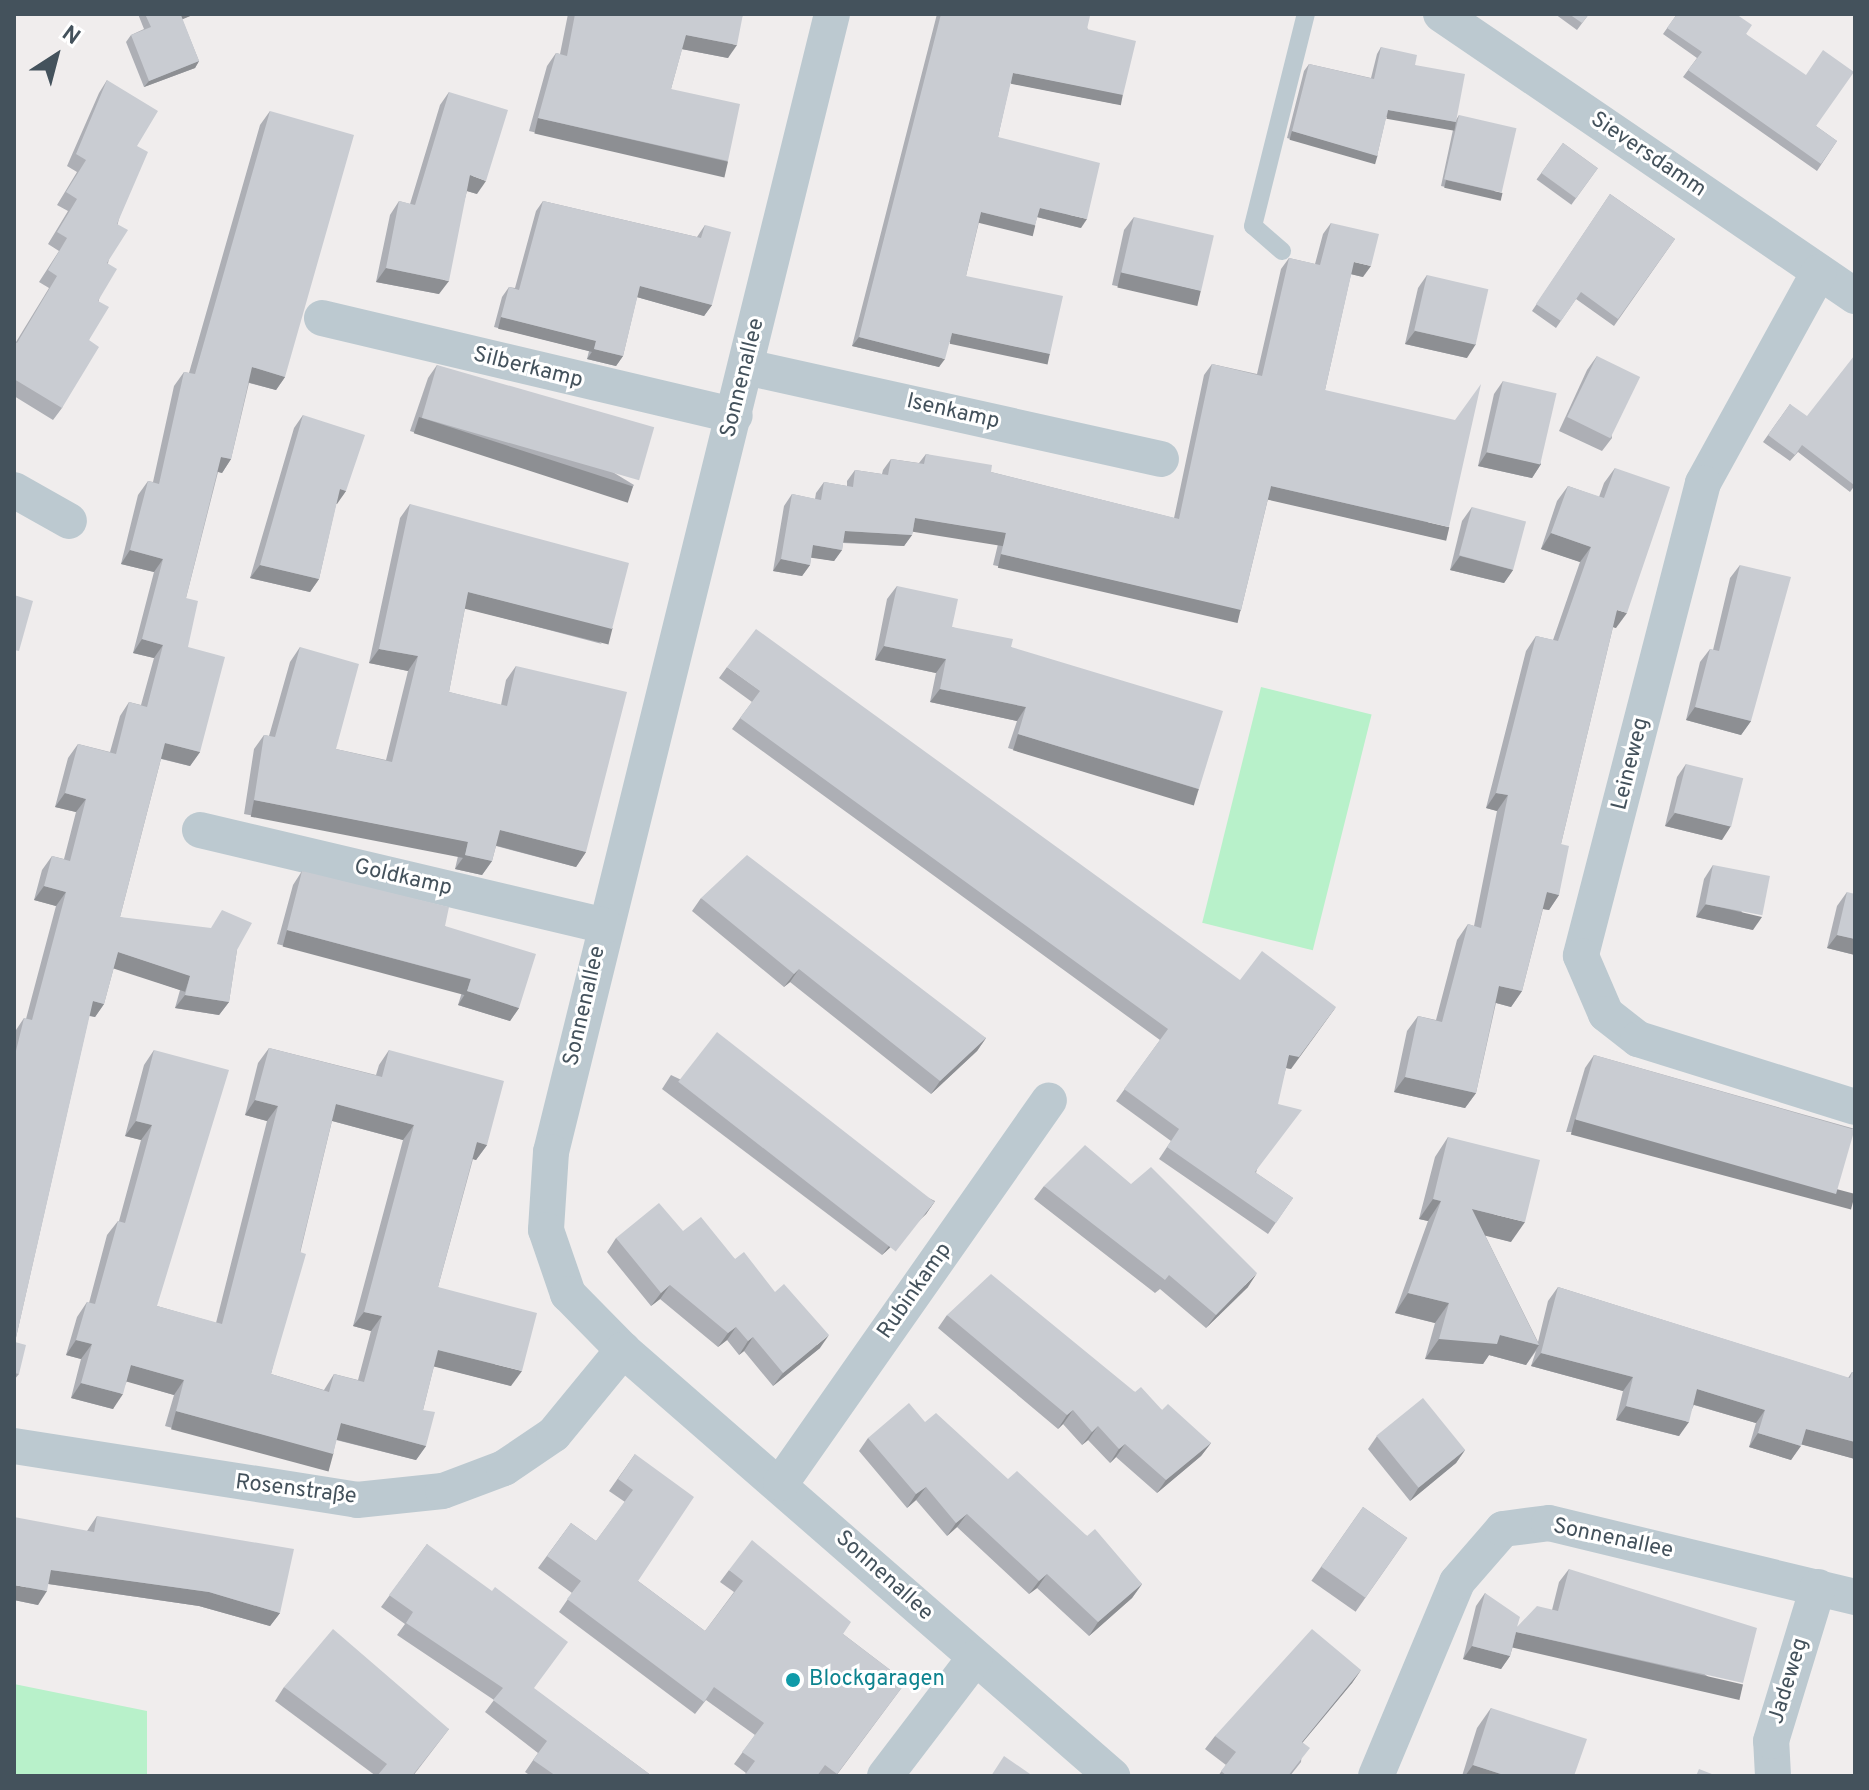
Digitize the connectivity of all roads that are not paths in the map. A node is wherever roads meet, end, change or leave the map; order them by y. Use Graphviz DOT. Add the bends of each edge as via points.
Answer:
graph roads {
  1 [pos="832,14"];
  2 [pos="1306,14"];
  3 [pos="1441,14"];
  4 [pos="1282,251"];
  5 [pos="1819,272"];
  6 [pos="1855,296"];
  7 [pos="322,318"];
  8 [pos="746,367"];
  9 [pos="735,416"];
  10 [pos="1161,459"];
  11 [pos="14,490"];
  12 [pos="69,521"];
  13 [pos="200,830"];
  14 [pos="605,926"];
  15 [pos="1049,1100"];
  16 [pos="1855,1107"];
  17 [pos="623,1350"];
  18 [pos="14,1446"];
  19 [pos="781,1483"];
  20 [pos="1818,1587"];
  21 [pos="1855,1597"];
  22 [pos="975,1658"];
  23 [pos="885,1776"];
  24 [pos="1112,1776"];
  25 [pos="1376,1776"];
  26 [pos="1773,1776"];
  1 -- 8 [label="street, Sonnenallee"];
  2 -- 4 [label="lane" via="1253,226"];
  3 -- 5 [label="street, Sieversdamm"];
  5 -- 6 [label="street, Sieversdamm"];
  5 -- 16 [label="street, Leineweg" via="1703,483 1581,956 1606,1014 1638,1039"];
  7 -- 9 [label="street, Silberkamp"];
  8 -- 9 [label="street, Sonnenallee"];
  8 -- 10 [label="street, Isenkamp"];
  9 -- 14 [label="street, Sonnenallee"];
  11 -- 12 [label="street"];
  13 -- 14 [label="street, Goldkamp"];
  14 -- 17 [label="street, Sonnenallee" via="551,1152 546,1230 568,1294"];
  15 -- 19 [label="street, Rubinkamp"];
  17 -- 18 [label="street, Rosenstraße" via="554,1434 504,1468 443,1491 357,1500"];
  17 -- 19 [label="street, Sonnenallee"];
  19 -- 22 [label="street, Sonnenallee"];
  20 -- 21 [label="street, Sonnenallee"];
  20 -- 25 [label="street, Sonnenallee" via="1549,1523 1503,1529 1457,1582"];
  20 -- 26 [label="street, Jadeweg" via="1771,1741"];
  22 -- 23 [label="street"];
  22 -- 24 [label="street, Sonnenallee"];
}
